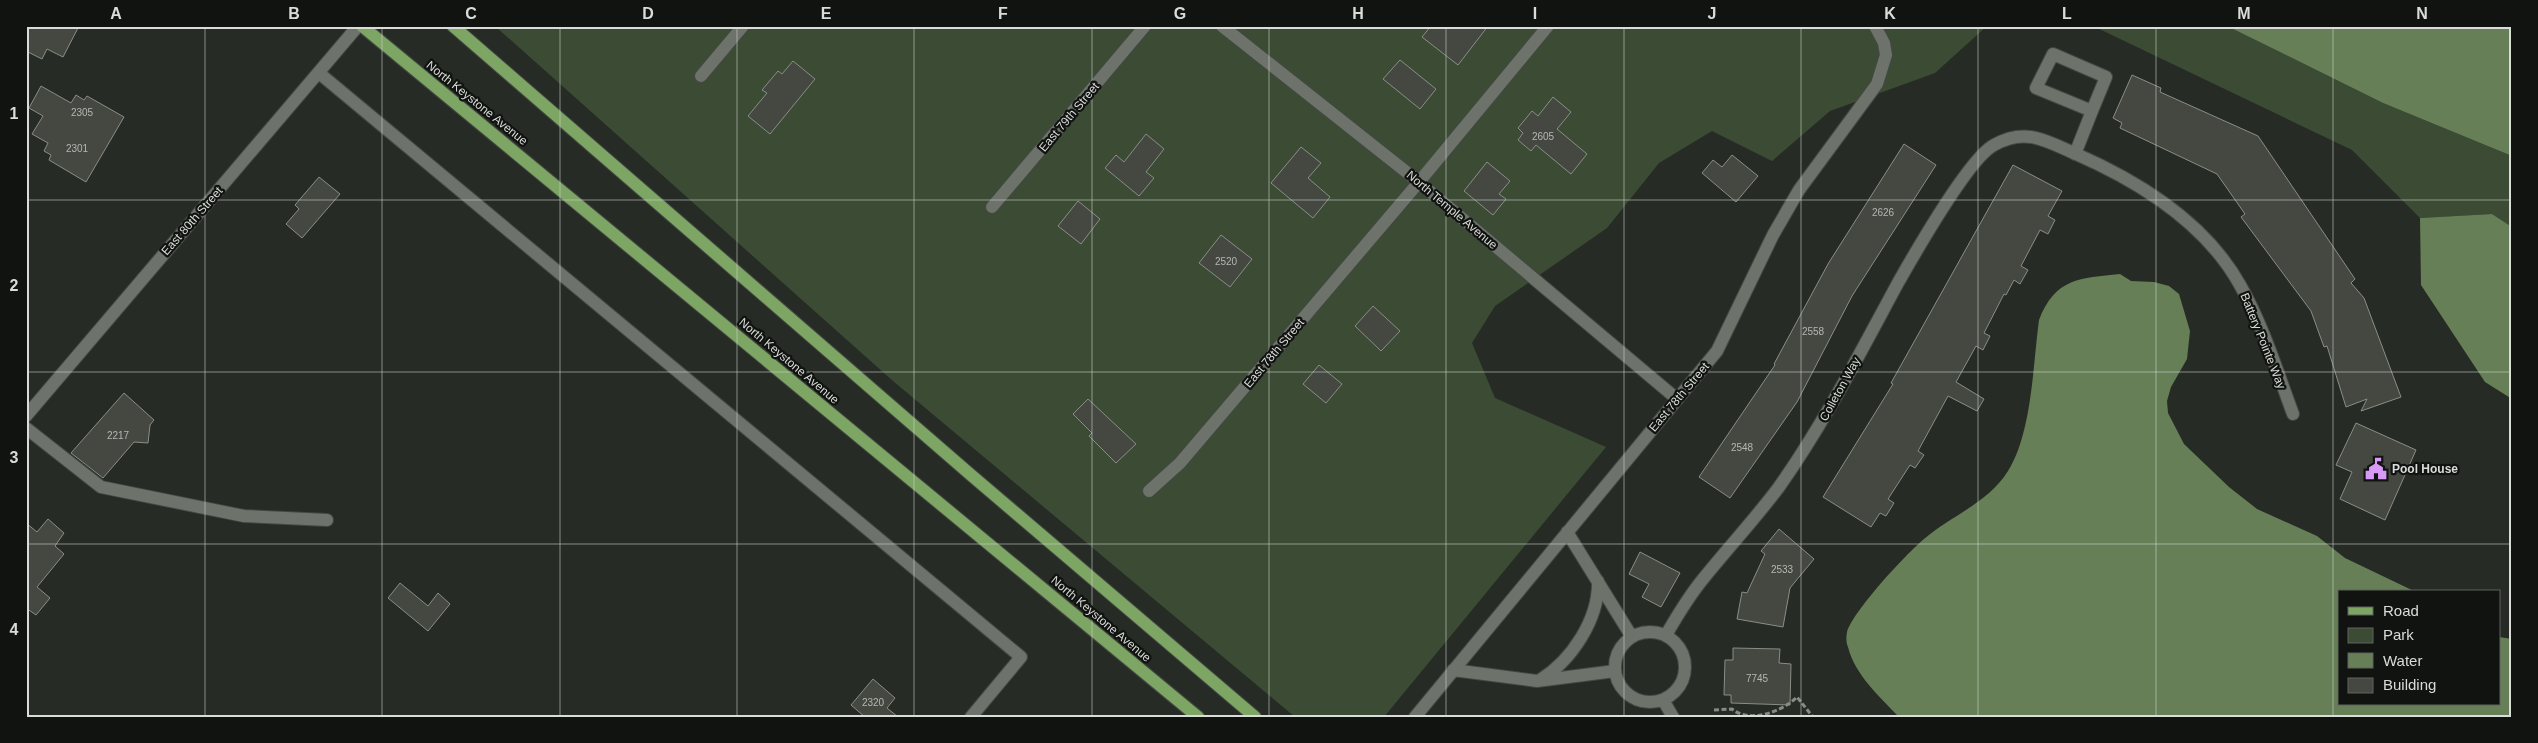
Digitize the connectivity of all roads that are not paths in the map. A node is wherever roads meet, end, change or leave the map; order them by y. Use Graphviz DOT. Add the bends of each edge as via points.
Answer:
graph roads {
  1 [pos="358,26"];
  2 [pos="362,26"];
  3 [pos="453,26"];
  4 [pos="743,26"];
  5 [pos="1145,26"];
  6 [pos="1222,26"];
  7 [pos="1548,26"];
  8 [pos="1875,26"];
  9 [pos="319,73"];
  10 [pos="702,76"];
  11 [pos="2092,111"];
  12 [pos="2005,139"];
  13 [pos="2075,154"];
  14 [pos="1419,182"];
  15 [pos="992,207"];
  16 [pos="1676,400"];
  17 [pos="2293,414"];
  18 [pos="26,416"];
  19 [pos="26,428"];
  20 [pos="1149,491"];
  21 [pos="327,520"];
  22 [pos="1567,532"];
  23 [pos="1598,580"];
  24 [pos="1666,636"];
  25 [pos="1632,637"];
  26 [pos="1453,670"];
  27 [pos="1615,671"];
  28 [pos="1540,680"];
  29 [pos="1663,700"];
  30 [pos="971,717"];
  31 [pos="1198,717"];
  32 [pos="1255,717"];
  33 [pos="1415,717"];
  34 [pos="1673,717"];
  1 -- 9 [label="street, East 80th Street"];
  2 -- 31 [label="main road, North Keystone Avenue"];
  3 -- 32 [label="main road, North Keystone Avenue"];
  4 -- 10 [label="street"];
  5 -- 15 [label="street, East 79th Street"];
  6 -- 14 [label="street, North Temple Avenue"];
  7 -- 14 [label="street, East 78th Street"];
  8 -- 16 [label="street, East 78th Street" via="1886,55 1877,84 1799,190 1773,235 1718,351"];
  9 -- 18 [label="street, East 80th Street"];
  9 -- 30 [label="street" via="1021,657"];
  11 -- 11 [label="street" via="2036,88 2053,54 2106,77"];
  11 -- 13 [label="street"];
  12 -- 13 [label="street, Battery Pointe Way" via="2031,136"];
  12 -- 24 [label="street, Colleton Way" via="1981,155 1966,176 1917,249 1798,459 1702,580"];
  13 -- 17 [label="street, Battery Pointe Way" via="2123,176 2184,217 2219,254 2253,311"];
  14 -- 16 [label="street, North Temple Avenue"];
  14 -- 20 [label="street, East 78th Street" via="1180,463"];
  16 -- 22 [label="street, East 78th Street"];
  19 -- 21 [label="street" via="101,487 244,516"];
  22 -- 23 [label="street"];
  22 -- 26 [label="street, East 78th Street"];
  23 -- 25 [label="street"];
  23 -- 28 [label="street" via="1599,594 1582,634 1566,658"];
  24 -- 25 [label="street" via="1651,631"];
  24 -- 29 [label="street" via="1681,650 1685,671 1679,687"];
  25 -- 27 [label="street" via="1620,648"];
  26 -- 28 [label="street"];
  26 -- 33 [label="street, East 78th Street"];
  27 -- 28 [label="street"];
  27 -- 29 [label="street" via="1621,688 1629,695 1643,702"];
  29 -- 34 [label="street"];
}
